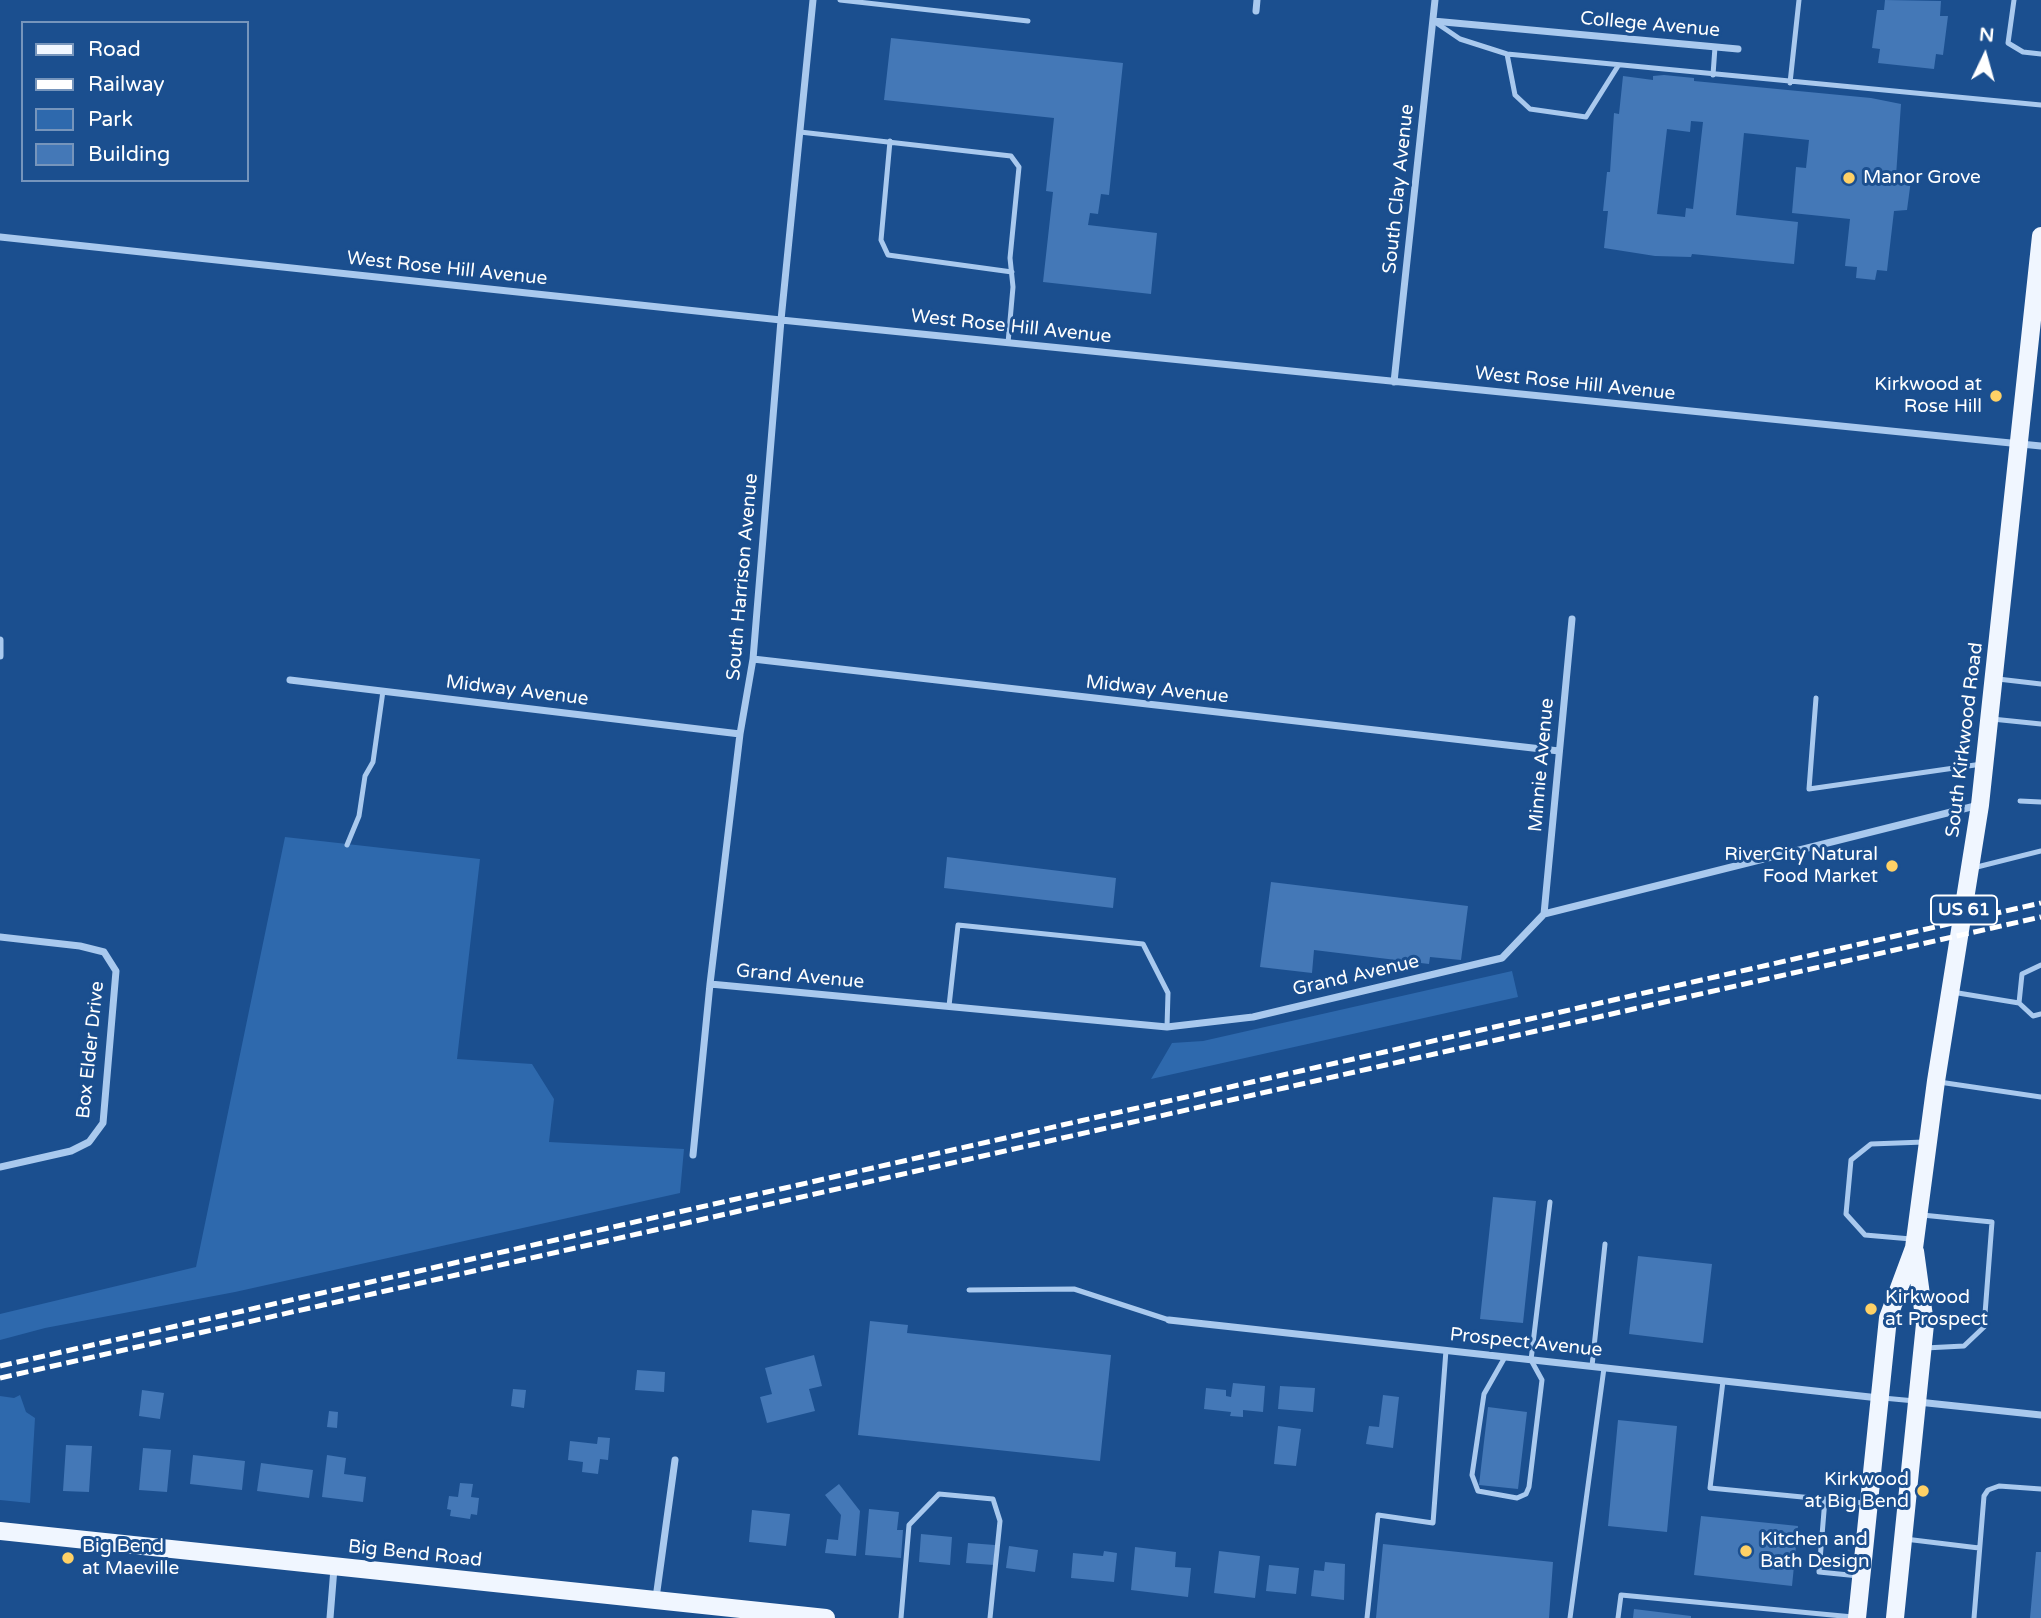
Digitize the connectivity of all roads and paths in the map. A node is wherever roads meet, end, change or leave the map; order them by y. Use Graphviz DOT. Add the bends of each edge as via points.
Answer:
graph roads {
  1 [pos="813,0"];
  2 [pos="840,0"];
  3 [pos="1257,0"];
  4 [pos="1435,0"];
  5 [pos="1798,0"];
  6 [pos="2014,0"];
  7 [pos="1256,11"];
  8 [pos="1028,21"];
  9 [pos="1433,21"];
  10 [pos="1715,47"];
  11 [pos="1738,49"];
  12 [pos="1507,54"];
  13 [pos="2041,54"];
  14 [pos="1618,66"];
  15 [pos="1713,75"];
  16 [pos="1790,83"];
  17 [pos="2041,105"];
  18 [pos="800,132"];
  19 [pos="890,141"];
  20 [pos="2041,236"];
  21 [pos="0,237"];
  22 [pos="1012,272"];
  23 [pos="781,320"];
  24 [pos="1008,343"];
  25 [pos="1394,382"];
  26 [pos="2019,444"];
  27 [pos="2041,446"];
  28 [pos="1572,618"];
  29 [pos="0,640"];
  30 [pos="0,656"];
  31 [pos="753,659"];
  32 [pos="1995,679"];
  33 [pos="290,680"];
  34 [pos="2041,684"];
  35 [pos="383,691"];
  36 [pos="1815,698"];
  37 [pos="1990,719"];
  38 [pos="2041,724"];
  39 [pos="740,734"];
  40 [pos="1559,751"];
  41 [pos="1984,764"];
  42 [pos="2020,801"];
  43 [pos="2041,802"];
  44 [pos="1980,805"];
  45 [pos="347,845"];
  46 [pos="2041,851"];
  47 [pos="1970,869"];
  48 [pos="1544,914"];
  49 [pos="0,937"];
  50 [pos="2041,965"];
  51 [pos="710,984"];
  52 [pos="1952,992"];
  53 [pos="2019,1003"];
  54 [pos="949,1006"];
  55 [pos="2041,1014"];
  56 [pos="1167,1027"];
  57 [pos="1936,1081"];
  58 [pos="2041,1097"];
  59 [pos="1927,1141"];
  60 [pos="693,1155"];
  61 [pos="0,1167"];
  62 [pos="1550,1202"];
  63 [pos="1918,1215"];
  64 [pos="1605,1244"];
  65 [pos="1915,1244"];
  66 [pos="968,1290"];
  67 [pos="1169,1320"];
  68 [pos="1922,1348"];
  69 [pos="1446,1350"];
  70 [pos="1505,1357"];
  71 [pos="1531,1360"];
  72 [pos="1592,1366"];
  73 [pos="1604,1368"];
  74 [pos="1723,1381"];
  75 [pos="1880,1398"];
  76 [pos="1917,1402"];
  77 [pos="2041,1415"];
  78 [pos="676,1460"];
  79 [pos="2041,1489"];
  80 [pos="1825,1499"];
  81 [pos="1869,1503"];
  82 [pos="0,1531"];
  83 [pos="0,1538"];
  84 [pos="1902,1539"];
  85 [pos="1979,1548"];
  86 [pos="334,1567"];
  87 [pos="1862,1576"];
  88 [pos="656,1600"];
  89 [pos="711,1612"];
  90 [pos="1897,1614"];
  91 [pos="330,1618"];
  92 [pos="826,1618"];
  93 [pos="901,1618"];
  94 [pos="990,1618"];
  95 [pos="1367,1618"];
  96 [pos="1570,1618"];
  97 [pos="1618,1618"];
  98 [pos="1857,1618"];
  99 [pos="1974,1618"];
  1 -- 18 [label="street, South Harrison Avenue"];
  2 -- 8 [label="lane"];
  3 -- 7 [label="street"];
  4 -- 9 [label="street, South Clay Avenue"];
  5 -- 16 [label="lane"];
  6 -- 13 [label="lane" via="2008,43 2023,52"];
  9 -- 10 [label="street, College Avenue"];
  9 -- 12 [label="lane" via="1460,39"];
  9 -- 25 [label="street, South Clay Avenue"];
  10 -- 11 [label="street, College Avenue"];
  10 -- 15 [label="lane"];
  12 -- 14 [label="lane"];
  12 -- 14 [label="lane" via="1515,95 1530,109 1586,117"];
  14 -- 15 [label="lane"];
  15 -- 16 [label="lane"];
  16 -- 17 [label="lane"];
  18 -- 19 [label="lane"];
  18 -- 23 [label="street, South Harrison Avenue"];
  19 -- 22 [label="lane" via="1011,156 1019,167"];
  19 -- 22 [label="lane" via="881,240 888,255"];
  20 -- 26 [label="main road, South Kirkwood Road / US 61"];
  21 -- 23 [label="street, West Rose Hill Avenue"];
  22 -- 24 [label="lane"];
  23 -- 24 [label="street, West Rose Hill Avenue"];
  23 -- 31 [label="street, South Harrison Avenue"];
  24 -- 25 [label="street, West Rose Hill Avenue"];
  25 -- 26 [label="street, West Rose Hill Avenue"];
  26 -- 27 [label="street, West Rose Hill Avenue"];
  26 -- 32 [label="main road, South Kirkwood Road / US 61"];
  28 -- 40 [label="street, Minnie Avenue"];
  29 -- 30 [label="street"];
  31 -- 39 [label="street, South Harrison Avenue"];
  31 -- 40 [label="street, Midway Avenue"];
  32 -- 34 [label="lane"];
  32 -- 37 [label="main road, South Kirkwood Road / US 61"];
  33 -- 35 [label="street, Midway Avenue"];
  35 -- 39 [label="street, Midway Avenue"];
  35 -- 45 [label="lane" via="373,762"];
  36 -- 41 [label="lane" via="1809,789"];
  37 -- 38 [label="lane"];
  37 -- 41 [label="main road, South Kirkwood Road / US 61"];
  39 -- 51 [label="street, South Harrison Avenue"];
  40 -- 48 [label="street, Minnie Avenue"];
  41 -- 44 [label="main road, South Kirkwood Road / US 61"];
  42 -- 43 [label="lane"];
  44 -- 47 [label="main road, South Kirkwood Road / US 61"];
  44 -- 48 [label="street"];
  46 -- 47 [label="lane"];
  47 -- 52 [label="main road, South Kirkwood Road / US 61"];
  48 -- 56 [label="street, Grand Avenue" via="1502,958 1253,1017"];
  49 -- 61 [label="street, Box Elder Drive" via="104,952 116,971 103,1124 89,1142 71,1151"];
  50 -- 53 [label="lane" via="2022,974"];
  51 -- 54 [label="street, Grand Avenue"];
  51 -- 60 [label="street, South Harrison Avenue"];
  52 -- 53 [label="lane"];
  52 -- 57 [label="main road, South Kirkwood Road / US 61"];
  53 -- 55 [label="lane" via="2033,1016"];
  54 -- 56 [label="street, Grand Avenue"];
  54 -- 56 [label="lane" via="958,925 1143,944 1168,993"];
  57 -- 58 [label="lane"];
  57 -- 59 [label="main road, South Kirkwood Road / US 61"];
  59 -- 63 [label="main road, South Kirkwood Road / US 61"];
  59 -- 65 [label="lane" via="1871,1144 1851,1160 1846,1214 1865,1235"];
  62 -- 71 [label="lane"];
  63 -- 65 [label="main road, South Kirkwood Road / US 61"];
  63 -- 68 [label="lane" via="1992,1222 1984,1327 1964,1346"];
  64 -- 72 [label="lane"];
  65 -- 68 [label="main road, South Kirkwood Road / US 61" via="1925,1324"];
  65 -- 75 [label="main road, South Kirkwood Road / US 61" via="1888,1318"];
  66 -- 67 [label="lane" via="1074,1289"];
  67 -- 69 [label="street, Prospect Avenue"];
  68 -- 76 [label="main road, South Kirkwood Road / US 61"];
  69 -- 70 [label="street, Prospect Avenue"];
  69 -- 95 [label="lane" via="1433,1523 1378,1515"];
  70 -- 71 [label="street, Prospect Avenue"];
  70 -- 71 [label="lane" via="1484,1394 1472,1475 1478,1491 1517,1498 1530,1487 1542,1380"];
  71 -- 72 [label="street, Prospect Avenue"];
  72 -- 73 [label="street, Prospect Avenue"];
  73 -- 74 [label="street, Prospect Avenue"];
  73 -- 96 [label="lane"];
  74 -- 75 [label="street, Prospect Avenue"];
  74 -- 80 [label="lane" via="1710,1488"];
  75 -- 76 [label="lane"];
  75 -- 81 [label="main road, South Kirkwood Road / US 61"];
  76 -- 77 [label="street"];
  76 -- 84 [label="main road, South Kirkwood Road / US 61"];
  78 -- 88 [label="street"];
  79 -- 85 [label="lane" via="1999,1486 1988,1490"];
  80 -- 81 [label="lane"];
  80 -- 87 [label="lane" via="1819,1572"];
  81 -- 87 [label="main road, South Kirkwood Road / US 61"];
  82 -- 83 [label="street"];
  82 -- 86 [label="main road, Big Bend Road"];
  84 -- 85 [label="lane"];
  84 -- 90 [label="main road, South Kirkwood Road / US 61"];
  85 -- 99 [label="lane"];
  86 -- 88 [label="main road, Big Bend Road"];
  86 -- 91 [label="street"];
  87 -- 98 [label="main road, South Kirkwood Road / US 61"];
  88 -- 89 [label="main road, Big Bend Road"];
  89 -- 92 [label="main road, Big Bend Road"];
  93 -- 94 [label="lane" via="909,1525 939,1494 993,1499 1000,1521"];
  97 -- 98 [label="lane" via="1621,1595"];
}
